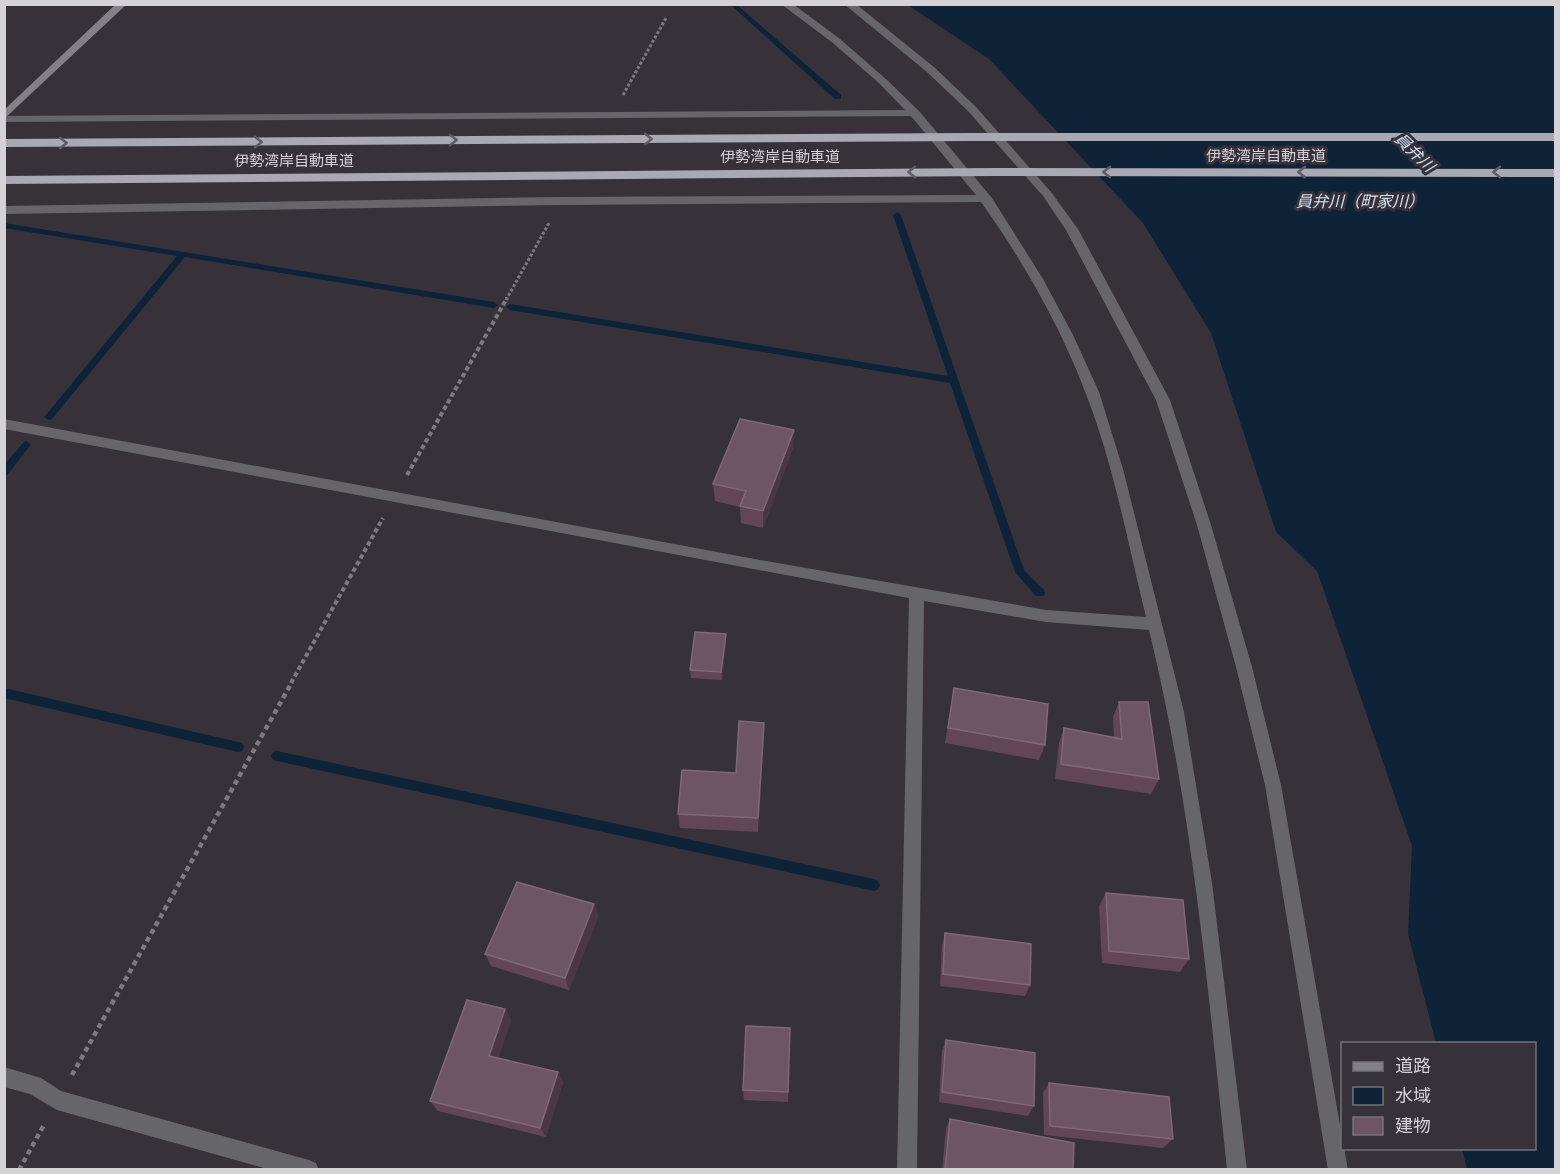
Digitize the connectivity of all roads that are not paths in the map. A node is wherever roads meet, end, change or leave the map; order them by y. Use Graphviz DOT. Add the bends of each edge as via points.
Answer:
graph roads {
  1 [pos="122,4"];
  2 [pos="786,4"];
  3 [pos="849,4"];
  4 [pos="915,113"];
  5 [pos="4,117"];
  6 [pos="1556,137"];
  7 [pos="4,143"];
  8 [pos="1556,173"];
  9 [pos="4,182"];
  10 [pos="986,198"];
  11 [pos="4,210"];
  12 [pos="4,424"];
  13 [pos="917,592"];
  14 [pos="1156,624"];
  15 [pos="4,1077"];
  16 [pos="309,1170"];
  17 [pos="907,1170"];
  18 [pos="1237,1170"];
  19 [pos="1338,1170"];
  1 -- 5 [label="street"];
  2 -- 4 [label="street" via="848,49"];
  3 -- 19 [label="street" via="931,70 972,109 1047,194 1072,229 1163,400 1207,536 1273,785"];
  4 -- 5 [label="street"];
  4 -- 10 [label="street"];
  7 -- 6 [label="highway, 伊勢湾岸自動車道, one-way"];
  8 -- 9 [label="highway, 伊勢湾岸自動車道, one-way" via="993,172"];
  10 -- 11 [label="street"];
  10 -- 14 [label="street" via="1029,265 1093,394"];
  12 -- 13 [label="street"];
  13 -- 14 [label="street" via="1046,616"];
  13 -- 17 [label="street"];
  14 -- 18 [label="street" via="1196,827"];
  15 -- 16 [label="street" via="34,1085 57,1101"];
}
